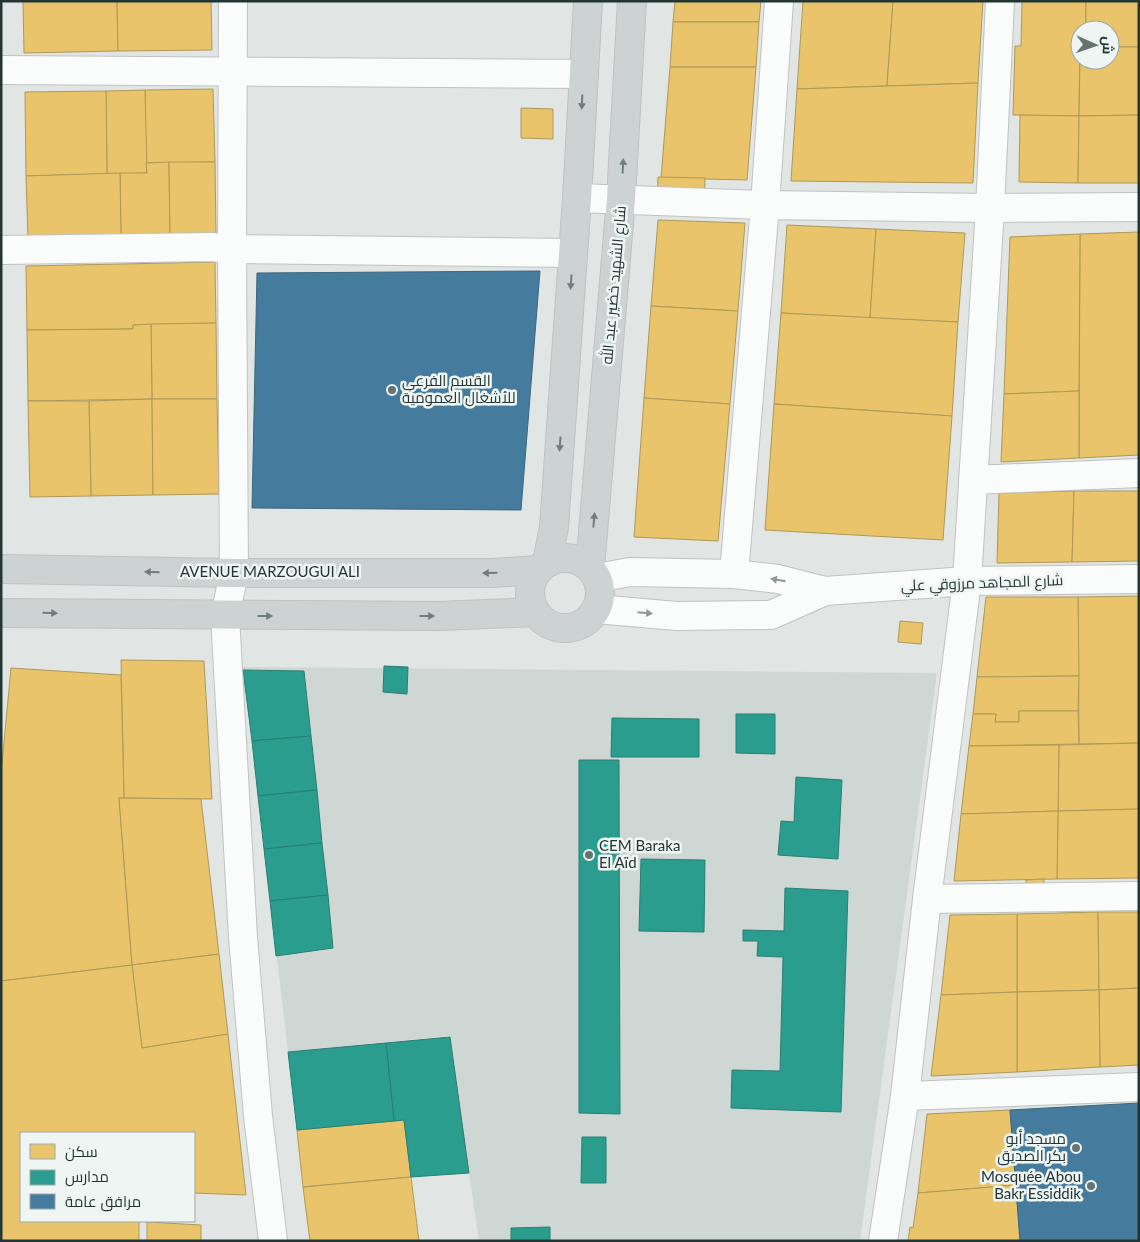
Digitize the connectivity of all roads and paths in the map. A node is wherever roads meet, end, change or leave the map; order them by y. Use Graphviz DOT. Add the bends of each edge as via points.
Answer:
graph roads {
  1 [pos="233,1"];
  2 [pos="588,1"];
  3 [pos="632,1"];
  4 [pos="779,1"];
  5 [pos="1000,1"];
  6 [pos="1,70"];
  7 [pos="233,71"];
  8 [pos="584,74"];
  9 [pos="577,198"];
  10 [pos="621,199"];
  11 [pos="764,205"];
  12 [pos="1139,207"];
  13 [pos="990,208"];
  14 [pos="232,249"];
  15 [pos="1,250"];
  16 [pos="573,253"];
  17 [pos="1139,473"];
  18 [pos="973,480"];
  19 [pos="542,567"];
  20 [pos="1,569"];
  21 [pos="234,573"];
  22 [pos="594,573"];
  23 [pos="734,574"];
  24 [pos="1139,579"];
  25 [pos="967,581"];
  26 [pos="825,591"];
  27 [pos="596,609"];
  28 [pos="535,612"];
  29 [pos="1,613"];
  30 [pos="225,616"];
  31 [pos="1139,896"];
  32 [pos="927,899"];
  33 [pos="1139,1086"];
  34 [pos="905,1096"];
  35 [pos="274,1241"];
  36 [pos="883,1241"];
  1 -- 7 [label="street"];
  2 -- 8 [label="main road"];
  10 -- 3 [label="main road, شارع الشهيد خضير عبد الله, one-way"];
  4 -- 11 [label="street"];
  5 -- 13 [label="street"];
  6 -- 7 [label="street"];
  7 -- 8 [label="street"];
  7 -- 14 [label="street"];
  8 -- 9 [label="main road, one-way"];
  9 -- 10 [label="street"];
  9 -- 16 [label="main road"];
  10 -- 11 [label="street"];
  22 -- 10 [label="main road, شارع الشهيد خضير عبد الله, one-way"];
  11 -- 13 [label="street"];
  11 -- 23 [label="street"];
  12 -- 13 [label="street"];
  13 -- 18 [label="street"];
  14 -- 15 [label="street"];
  14 -- 16 [label="street"];
  14 -- 21 [label="street"];
  16 -- 19 [label="main road, one-way" via="554,527"];
  17 -- 18 [label="street"];
  18 -- 25 [label="street"];
  19 -- 21 [label="main road, AVENUE MARZOUGUI ALI, one-way" via="492,573"];
  19 -- 22 [label="main road" via="557,558 569,558 581,561"];
  19 -- 28 [label="main road" via="532,580 530,591"];
  21 -- 20 [label="main road, AVENUE MARZOUGUI ALI, one-way"];
  21 -- 30 [label="street"];
  22 -- 23 [label="street, شارع المجاهد مرزوقي علي"];
  22 -- 27 [label="main road" via="600,588"];
  26 -- 23 [label="street, شارع المجاهد مرزوقي علي, one-way" via="778,579"];
  24 -- 25 [label="street, شارع المجاهد مرزوقي علي"];
  25 -- 26 [label="street, شارع المجاهد مرزوقي علي"];
  25 -- 32 [label="street"];
  27 -- 26 [label="street, شارع المجاهد مرزوقي علي, one-way" via="676,616 771,615"];
  27 -- 28 [label="main road" via="589,619 567,628 554,627"];
  30 -- 28 [label="main road, one-way" via="440,616"];
  29 -- 30 [label="main road, one-way"];
  30 -- 35 [label="street" via="244,947 258,1116"];
  31 -- 32 [label="street"];
  32 -- 34 [label="street"];
  33 -- 34 [label="street"];
  34 -- 36 [label="street"];
}
